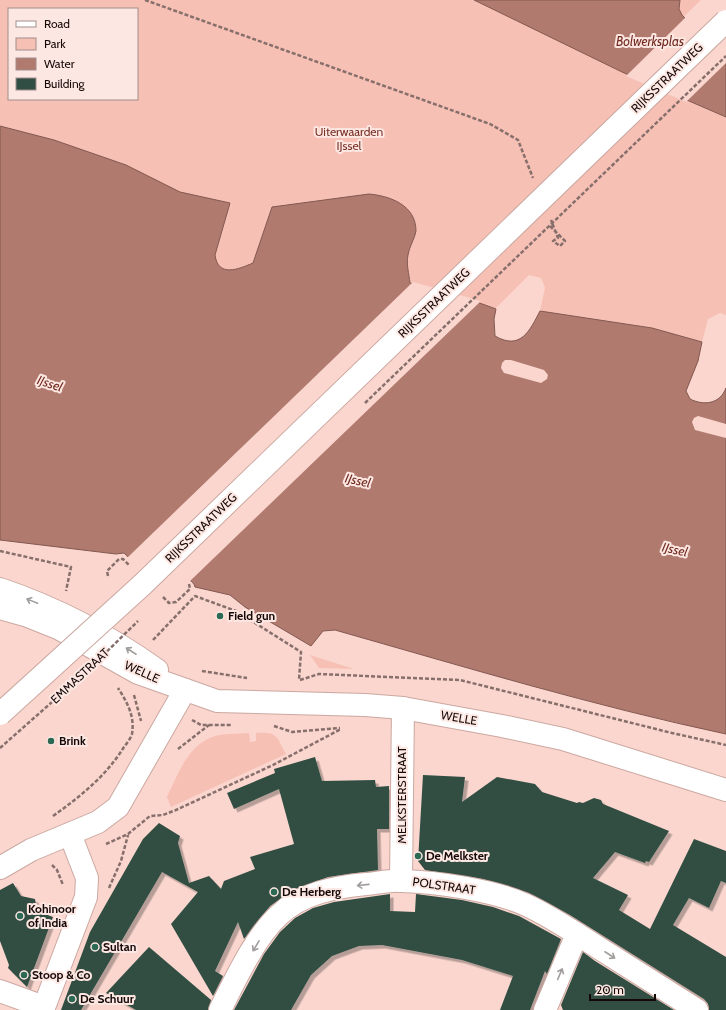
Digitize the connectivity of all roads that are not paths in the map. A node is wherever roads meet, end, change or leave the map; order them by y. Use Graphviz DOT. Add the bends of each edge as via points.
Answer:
graph roads {
  1 [pos="726,21"];
  2 [pos="142,585"];
  3 [pos="0,589"];
  4 [pos="0,608"];
  5 [pos="61,621"];
  6 [pos="185,690"];
  7 [pos="403,708"];
  8 [pos="0,714"];
  9 [pos="726,790"];
  10 [pos="70,834"];
  11 [pos="0,868"];
  12 [pos="401,881"];
  13 [pos="577,934"];
  14 [pos="0,991"];
  15 [pos="44,1008"];
  16 [pos="220,1010"];
  17 [pos="545,1010"];
  18 [pos="697,1010"];
  1 -- 2 [label="street, RIJKSSTRAATWEG, bridge"];
  2 -- 8 [label="street, EMMASTRAAT, bridge"];
  5 -- 3 [label="street, one-way" via="30,599"];
  4 -- 5 [label="street"];
  5 -- 6 [label="street, WELLE" via="130,650"];
  6 -- 7 [label="street, WELLE" via="217,701"];
  6 -- 10 [label="street" via="118,807 98,822"];
  7 -- 9 [label="street, WELLE" via="563,739"];
  7 -- 12 [label="street, MELKSTERSTRAAT"];
  10 -- 11 [label="street" via="31,850"];
  10 -- 15 [label="street" via="87,878 86,897"];
  12 -- 13 [label="street, POLSTRAAT" via="495,894 524,904"];
  12 -- 16 [label="street, POLSTRAAT, one-way" via="347,886 311,894 291,905 278,915 262,936"];
  17 -- 13 [label="street, one-way"];
  13 -- 18 [label="street, POLSTRAAT, one-way"];
  14 -- 15 [label="street"];
}
